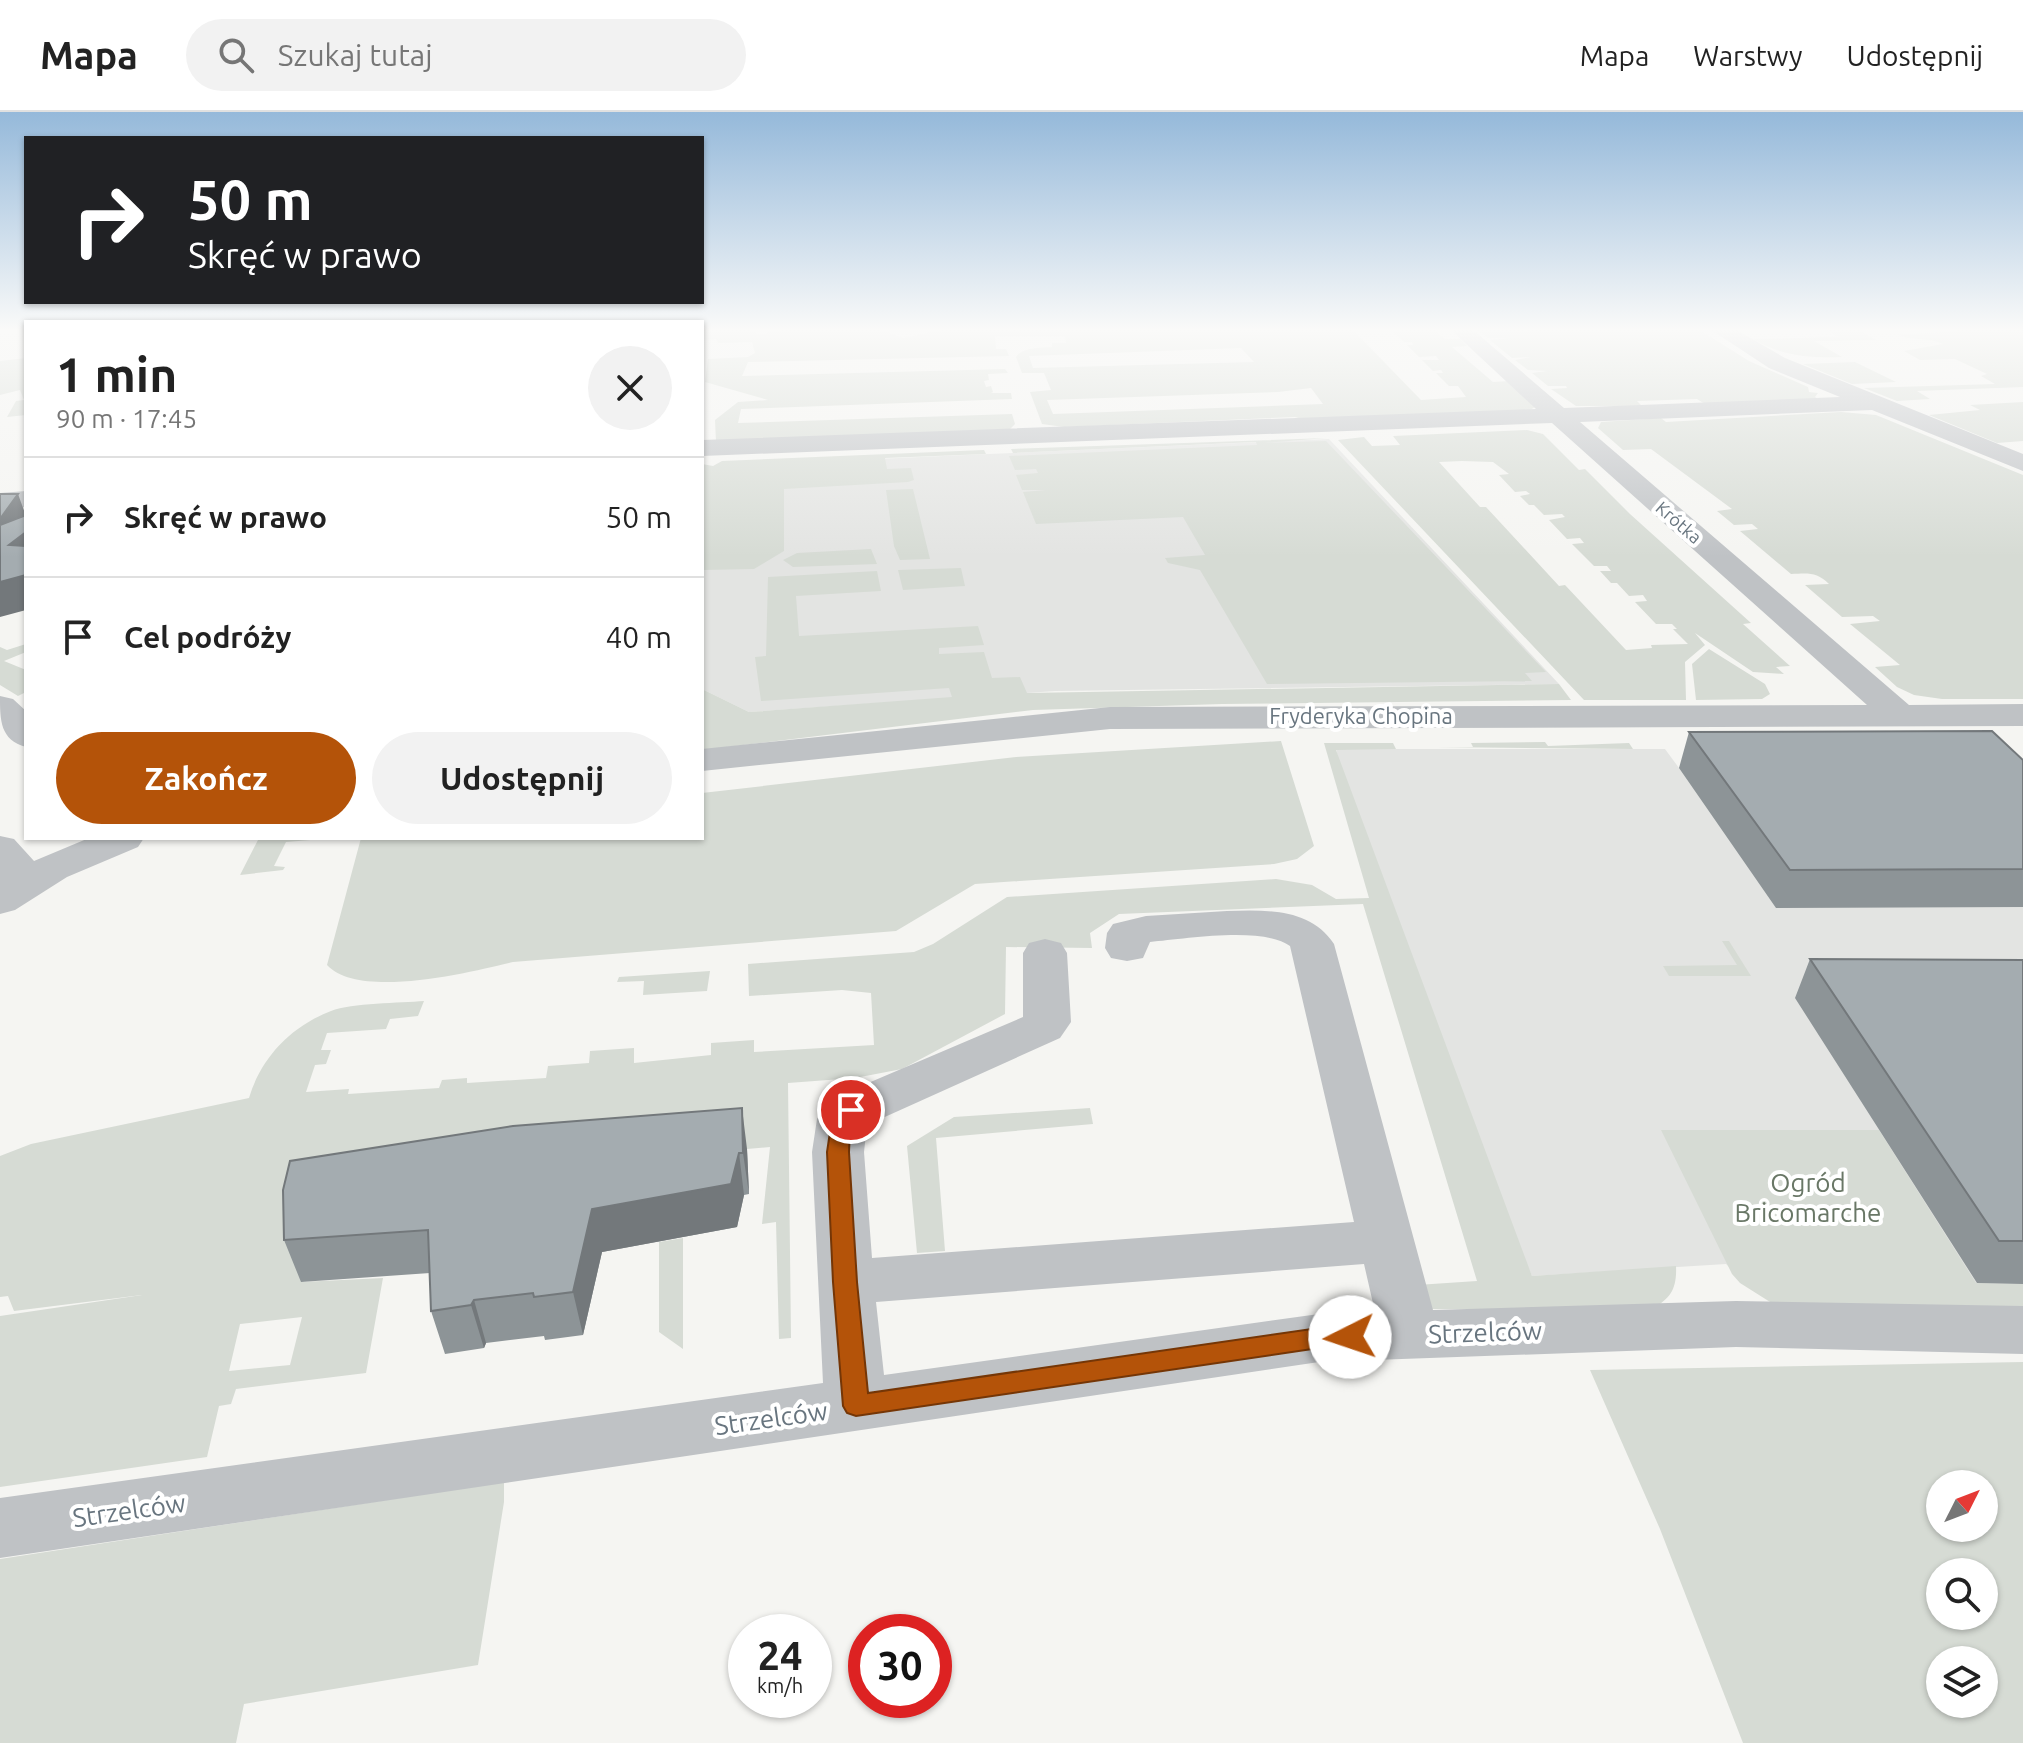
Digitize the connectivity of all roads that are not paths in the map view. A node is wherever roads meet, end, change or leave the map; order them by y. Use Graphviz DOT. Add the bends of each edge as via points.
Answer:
graph roads {
  1 [pos="1548,405"];
  2 [pos="1821,405"];
  3 [pos="1877,405"];
  4 [pos="1561,416"];
  5 [pos="704,448"];
  6 [pos="2023,463"];
  7 [pos="24,499"];
  8 [pos="0,501"];
  9 [pos="0,707"];
  10 [pos="1898,714"];
  11 [pos="2023,715"];
  12 [pos="24,733"];
  13 [pos="704,760"];
  14 [pos="24,837"];
  15 [pos="0,840"];
  16 [pos="102,841"];
  17 [pos="0,848"];
  18 [pos="10,894"];
  19 [pos="1127,948"];
  20 [pos="1045,953"];
  21 [pos="1387,1241"];
  22 [pos="845,1282"];
  23 [pos="2023,1330"];
  24 [pos="1410,1334"];
  25 [pos="856,1406"];
  26 [pos="0,1528"];
  1 -- 4 [label="street, Krótka"];
  2 -- 4 [label="street"];
  3 -- 6 [label="street"];
  4 -- 5 [label="street"];
  4 -- 10 [label="street, Krótka"];
  7 -- 8 [label="street"];
  9 -- 12 [label="street"];
  10 -- 11 [label="street, Fryderyka Chopina"];
  10 -- 13 [label="street, Fryderyka Chopina" via="1088,719"];
  14 -- 15 [label="street"];
  16 -- 18 [label="street"];
  17 -- 18 [label="street" via="17,866"];
  19 -- 21 [label="street" via="1129,933 1146,929 1269,924 1306,937 1315,953"];
  20 -- 22 [label="street" via="1043,1027 851,1110 843,1119 838,1152"];
  21 -- 22 [label="street"];
  21 -- 24 [label="street"];
  22 -- 25 [label="street"];
  23 -- 24 [label="street, Strzelców" via="1736,1324"];
  24 -- 25 [label="street, Strzelców" via="1319,1338"];
  25 -- 26 [label="street, Strzelców"];
}
